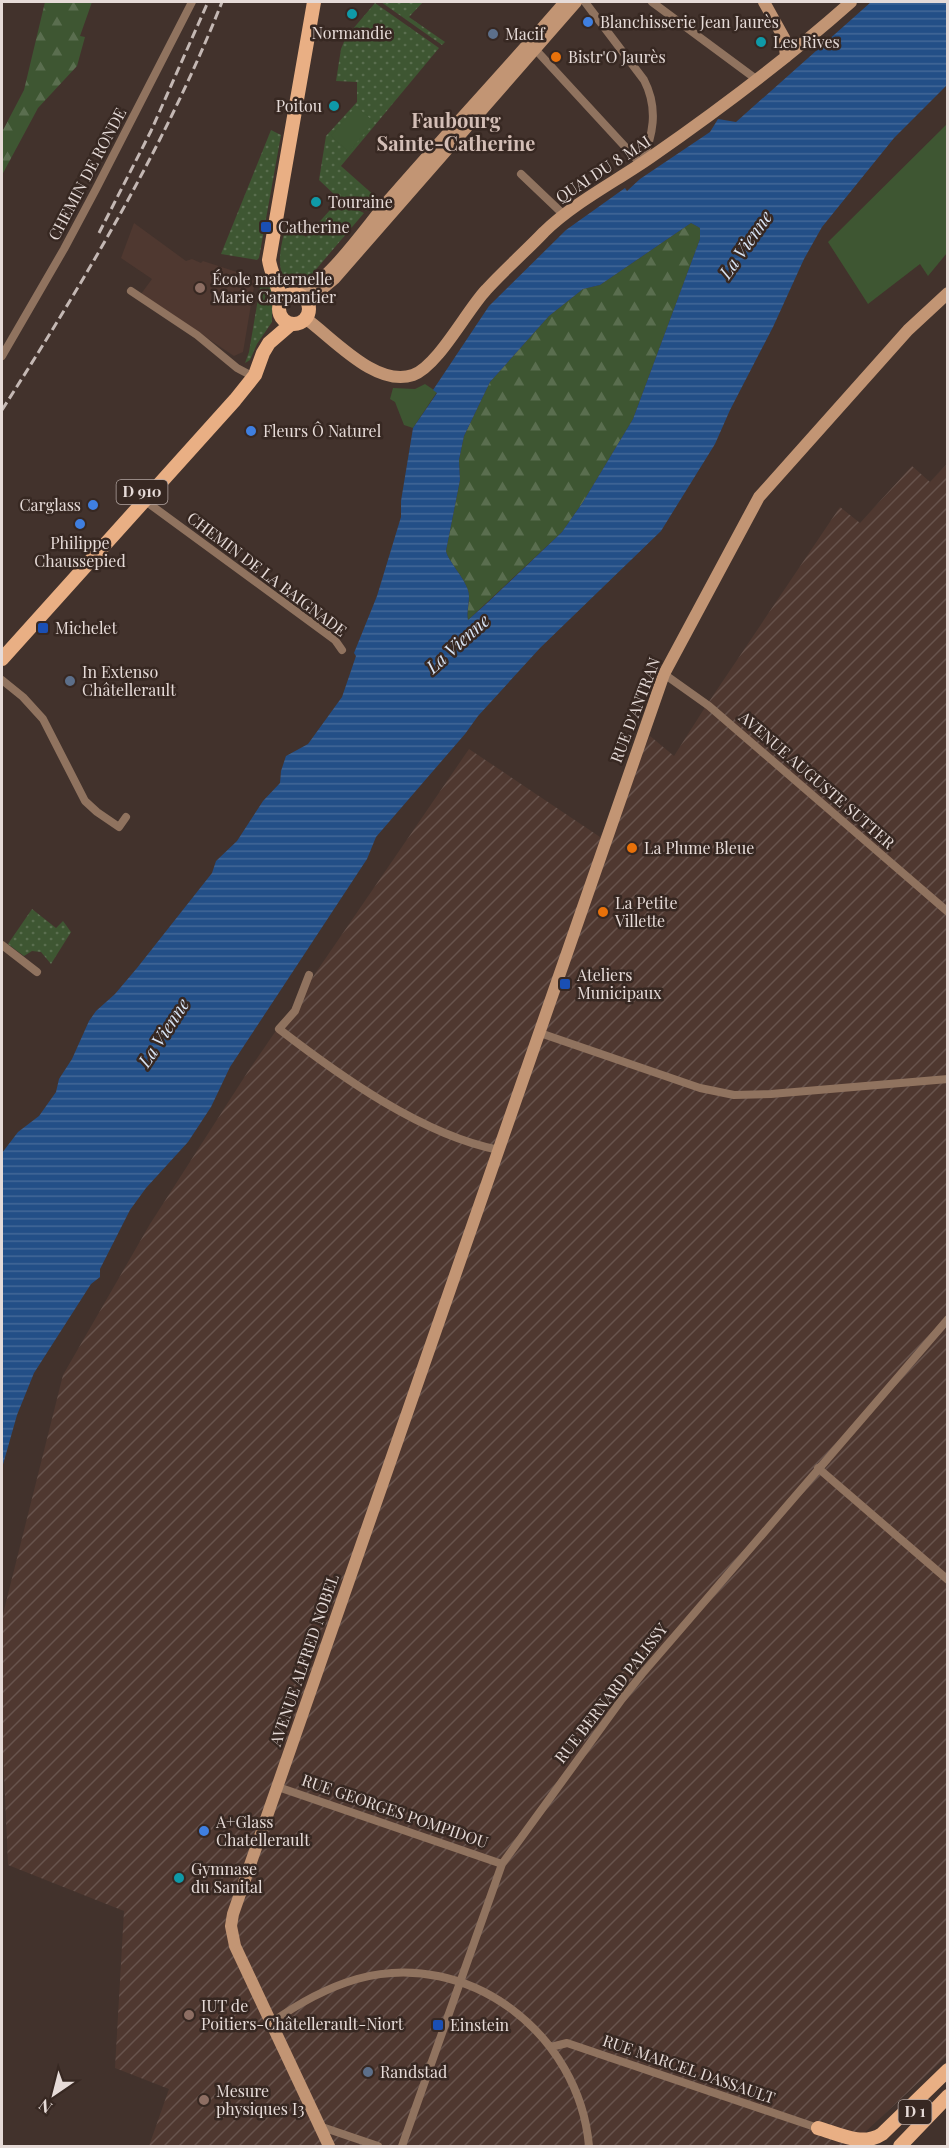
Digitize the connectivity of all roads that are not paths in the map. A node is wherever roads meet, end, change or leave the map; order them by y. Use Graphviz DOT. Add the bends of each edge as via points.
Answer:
graph roads {
  1 [pos="192,2"];
  2 [pos="314,2"];
  3 [pos="565,2"];
  4 [pos="576,2"];
  5 [pos="585,2"];
  6 [pos="651,2"];
  7 [pos="764,2"];
  8 [pos="851,2"];
  9 [pos="536,49"];
  10 [pos="786,57"];
  11 [pos="756,79"];
  12 [pos="641,164"];
  13 [pos="521,174"];
  14 [pos="563,214"];
  15 [pos="131,291"];
  16 [pos="948,293"];
  17 [pos="289,306"];
  18 [pos="307,313"];
  19 [pos="2,356"];
  20 [pos="250,375"];
  21 [pos="144,500"];
  22 [pos="2,647"];
  23 [pos="342,650"];
  24 [pos="2,659"];
  25 [pos="664,674"];
  26 [pos="2,680"];
  27 [pos="126,818"];
  28 [pos="948,912"];
  29 [pos="2,945"];
  30 [pos="37,972"];
  31 [pos="309,975"];
  32 [pos="540,1033"];
  33 [pos="948,1079"];
  34 [pos="499,1150"];
  35 [pos="490,1176"];
  36 [pos="948,1319"];
  37 [pos="818,1468"];
  38 [pos="948,1580"];
  39 [pos="278,1787"];
  40 [pos="502,1864"];
  41 [pos="460,1982"];
  42 [pos="271,2023"];
  43 [pos="551,2047"];
  44 [pos="948,2073"];
  45 [pos="948,2096"];
  46 [pos="319,2126"];
  47 [pos="818,2128"];
  48 [pos="329,2146"];
  49 [pos="378,2146"];
  50 [pos="402,2146"];
  51 [pos="589,2146"];
  52 [pos="837,2146"];
  53 [pos="881,2146"];
  54 [pos="900,2146"];
  1 -- 19 [label="street, CHEMIN DE RONDE" via="64,249"];
  2 -- 17 [label="main road" via="269,260"];
  3 -- 17 [label="street, D 910" via="321,280"];
  4 -- 9 [label="street"];
  5 -- 12 [label="street" via="650,91 652,135"];
  6 -- 11 [label="street"];
  7 -- 10 [label="street" via="784,38"];
  8 -- 10 [label="street, QUAI DU 8 MAI"];
  9 -- 12 [label="street"];
  9 -- 18 [label="street" via="334,279 315,295"];
  10 -- 11 [label="street, QUAI DU 8 MAI"];
  11 -- 12 [label="street, QUAI DU 8 MAI"];
  12 -- 14 [label="street, QUAI DU 8 MAI"];
  13 -- 14 [label="street"];
  14 -- 18 [label="street, QUAI DU 8 MAI" via="487,289 432,361 413,375 376,372"];
  15 -- 20 [label="street"];
  16 -- 25 [label="street, RUE D'ANTRAN" via="908,330 759,497"];
  17 -- 18 [label="main road" via="306,301"];
  17 -- 18 [label="main road" via="299,323"];
  17 -- 20 [label="main road, D 910" via="278,333"];
  20 -- 21 [label="main road, D 910"];
  20 -- 22 [label="main road, D 910"];
  21 -- 23 [label="street, CHEMIN DE LA BAIGNADE" via="335,640"];
  21 -- 24 [label="main road, D 910"];
  25 -- 28 [label="street, AVENUE AUGUSTE SUTTER" via="709,706"];
  25 -- 32 [label="street, RUE D'ANTRAN"];
  26 -- 27 [label="street" via="43,719 89,805 120,827"];
  29 -- 30 [label="street"];
  31 -- 34 [label="street" via="295,1011 279,1029 332,1068 414,1118 468,1142"];
  32 -- 33 [label="street" via="700,1088 734,1095"];
  32 -- 34 [label="street, RUE D'ANTRAN"];
  34 -- 35 [label="street, RUE D'ANTRAN"];
  35 -- 39 [label="street, AVENUE ALFRED NOBEL"];
  36 -- 37 [label="street, RUE BERNARD PALISSY"];
  37 -- 38 [label="street"];
  37 -- 40 [label="street, RUE BERNARD PALISSY" via="622,1699"];
  39 -- 40 [label="street, RUE GEORGES POMPIDOU"];
  39 -- 42 [label="street, AVENUE ALFRED NOBEL" via="231,1926 235,1946"];
  40 -- 41 [label="street, RUE BERNARD PALISSY"];
  41 -- 42 [label="street" via="411,1974 357,1979 311,1999"];
  41 -- 43 [label="street" via="501,2001"];
  41 -- 50 [label="street, RUE BERNARD PALISSY"];
  42 -- 46 [label="street, AVENUE ALFRED NOBEL"];
  43 -- 47 [label="street, RUE MARCEL DASSAULT" via="567,2043"];
  43 -- 51 [label="street" via="577,2091"];
  44 -- 47 [label="main road" via="874,2139 855,2140"];
  44 -- 53 [label="main road, D 1"];
  45 -- 54 [label="main road, D 1"];
  46 -- 48 [label="street, AVENUE ALFRED NOBEL"];
  46 -- 49 [label="street"];
  47 -- 52 [label="main road"];
}
